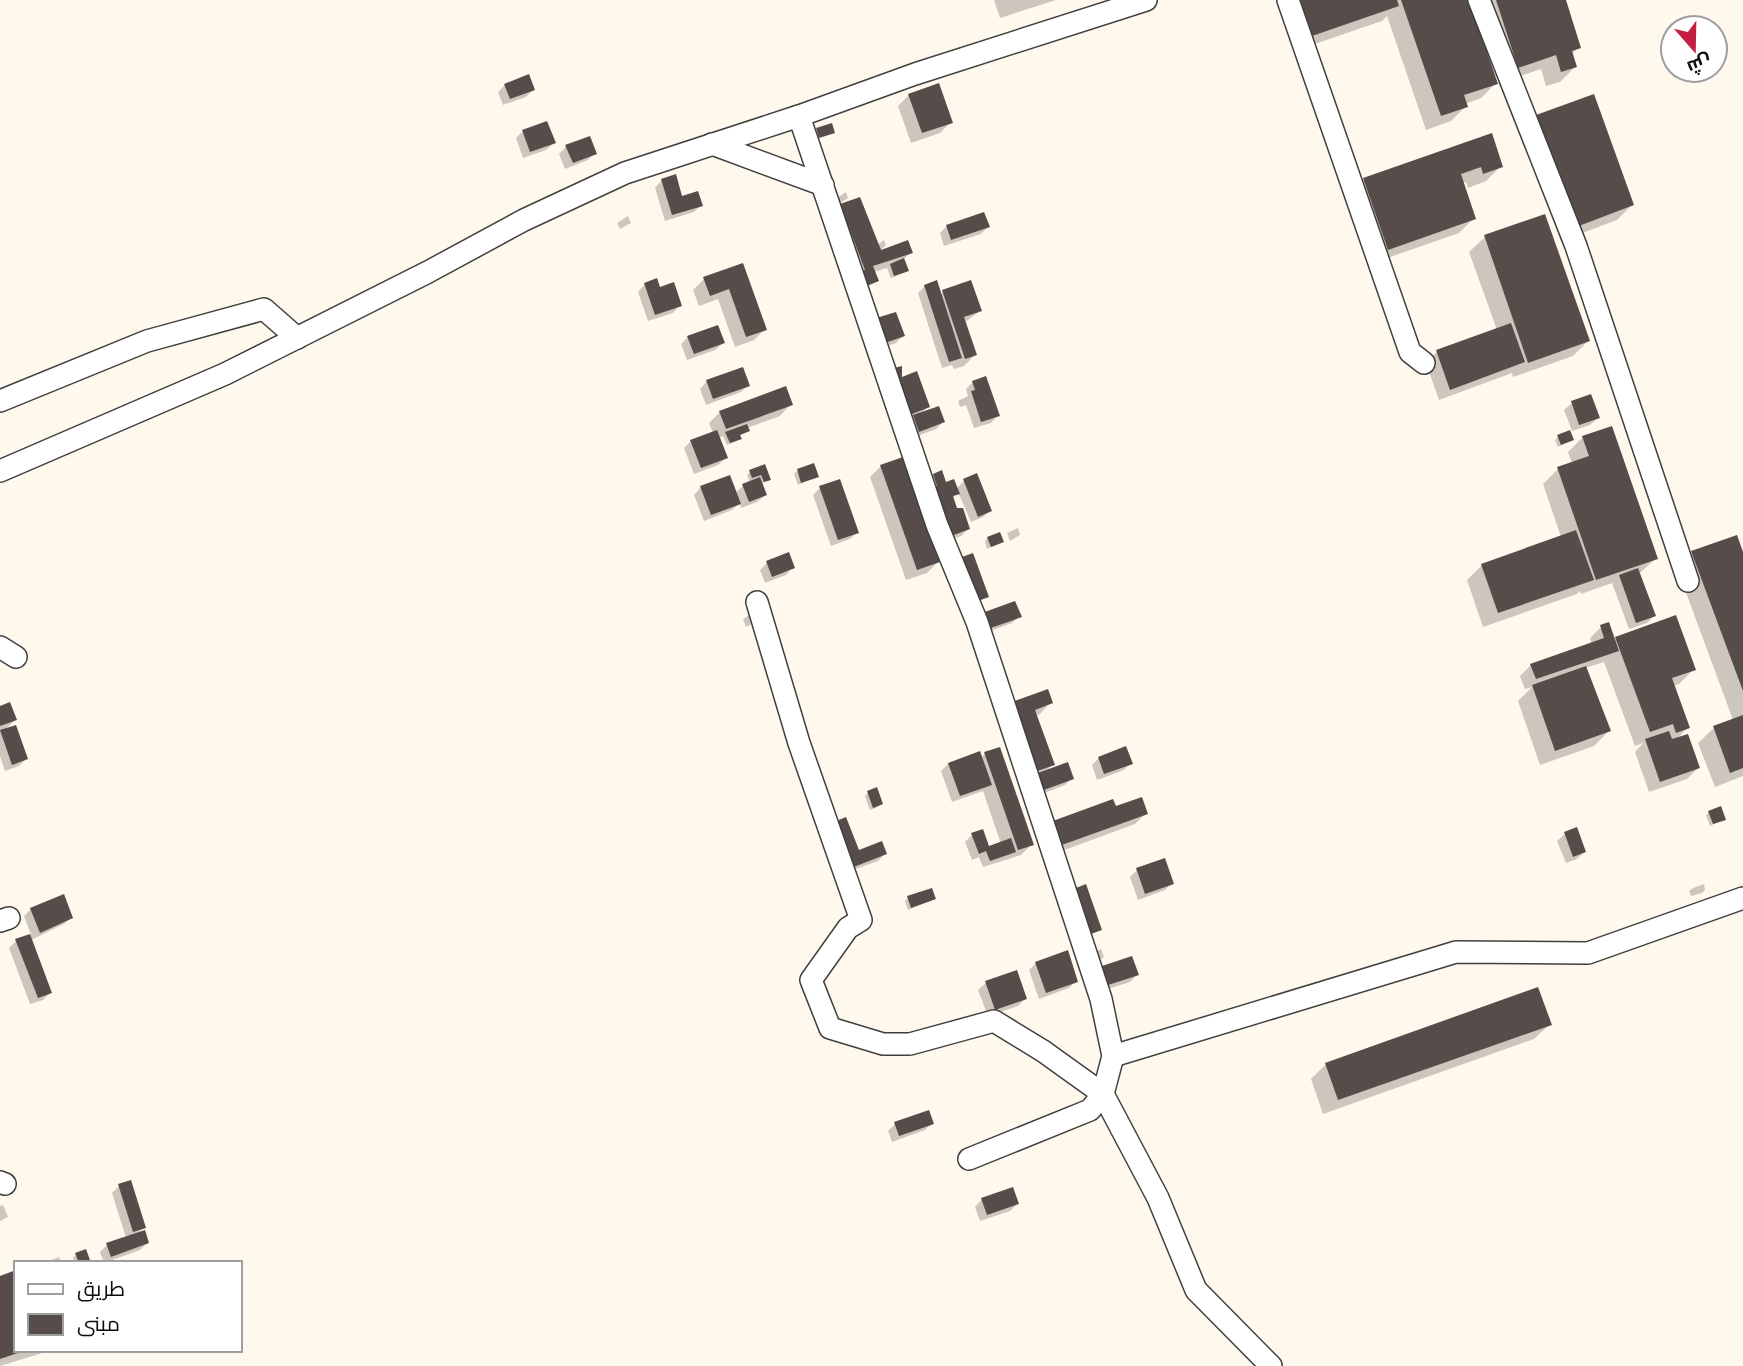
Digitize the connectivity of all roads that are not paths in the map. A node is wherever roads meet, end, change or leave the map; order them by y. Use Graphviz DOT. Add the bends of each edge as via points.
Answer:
graph roads {
  1 [pos="1146,0"];
  2 [pos="1288,0"];
  3 [pos="1479,0"];
  4 [pos="799,116"];
  5 [pos="712,144"];
  6 [pos="822,185"];
  7 [pos="297,338"];
  8 [pos="1424,363"];
  9 [pos="0,401"];
  10 [pos="0,471"];
  11 [pos="1688,580"];
  12 [pos="757,602"];
  13 [pos="1743,898"];
  14 [pos="1113,1056"];
  15 [pos="1103,1094"];
  16 [pos="969,1159"];
  17 [pos="1271,1366"];
  1 -- 4 [label="street"];
  2 -- 8 [label="street" via="1410,352"];
  3 -- 11 [label="street" via="1576,246"];
  4 -- 5 [label="street"];
  4 -- 6 [label="street"];
  5 -- 6 [label="street"];
  5 -- 7 [label="street" via="612,179 524,220"];
  6 -- 14 [label="street" via="937,525 981,635 1101,999"];
  7 -- 9 [label="street" via="264,309 147,341"];
  7 -- 10 [label="street"];
  12 -- 15 [label="street" via="799,743 861,920 848,928 811,980 830,1028 883,1044 910,1044 994,1021"];
  13 -- 14 [label="street" via="1588,953 1456,952"];
  14 -- 15 [label="street"];
  15 -- 16 [label="street" via="1090,1110"];
  15 -- 17 [label="street" via="1158,1198 1196,1290"];
}
